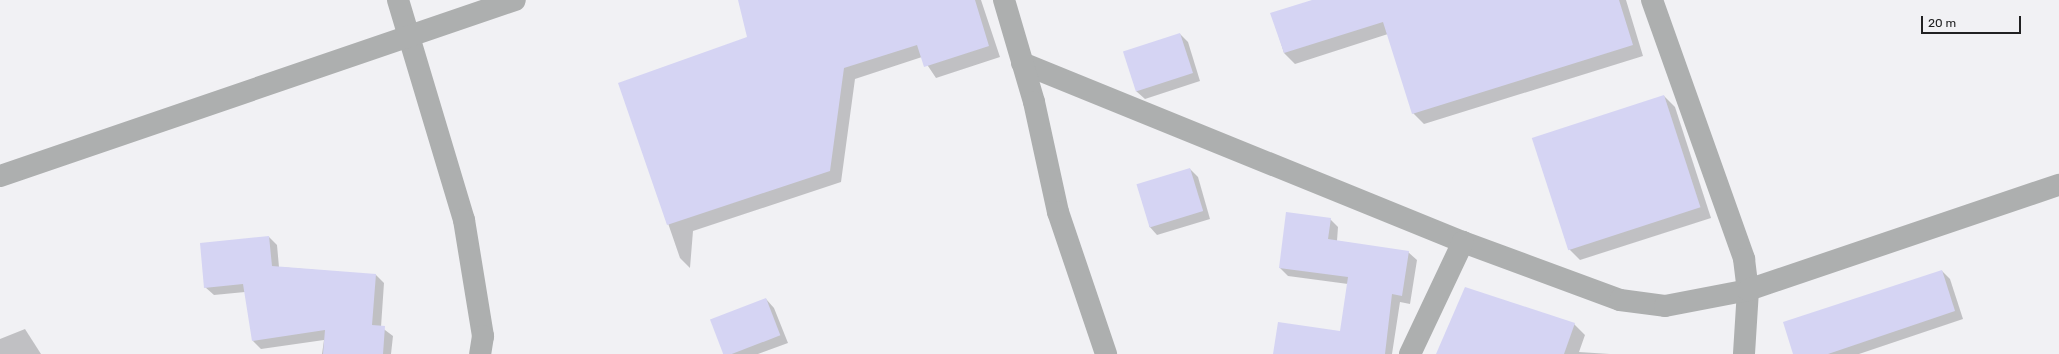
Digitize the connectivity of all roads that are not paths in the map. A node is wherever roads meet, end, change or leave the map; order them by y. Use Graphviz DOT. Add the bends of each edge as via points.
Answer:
graph roads {
  1 [pos="398,0"];
  2 [pos="515,0"];
  3 [pos="1004,0"];
  4 [pos="1652,0"];
  5 [pos="410,35"];
  6 [pos="1022,63"];
  7 [pos="0,176"];
  8 [pos="2059,185"];
  9 [pos="1463,242"];
  10 [pos="1748,290"];
  11 [pos="480,354"];
  12 [pos="1106,354"];
  13 [pos="1410,354"];
  14 [pos="1744,354"];
  1 -- 5 [label="street"];
  2 -- 5 [label="street"];
  3 -- 6 [label="street"];
  4 -- 10 [label="street" via="1744,260"];
  5 -- 7 [label="street"];
  5 -- 11 [label="street" via="464,220 482,336"];
  6 -- 9 [label="street"];
  6 -- 12 [label="street" via="1058,212"];
  8 -- 10 [label="street"];
  9 -- 10 [label="street" via="1620,300 1665,306"];
  9 -- 13 [label="street"];
  10 -- 14 [label="street"];
}
